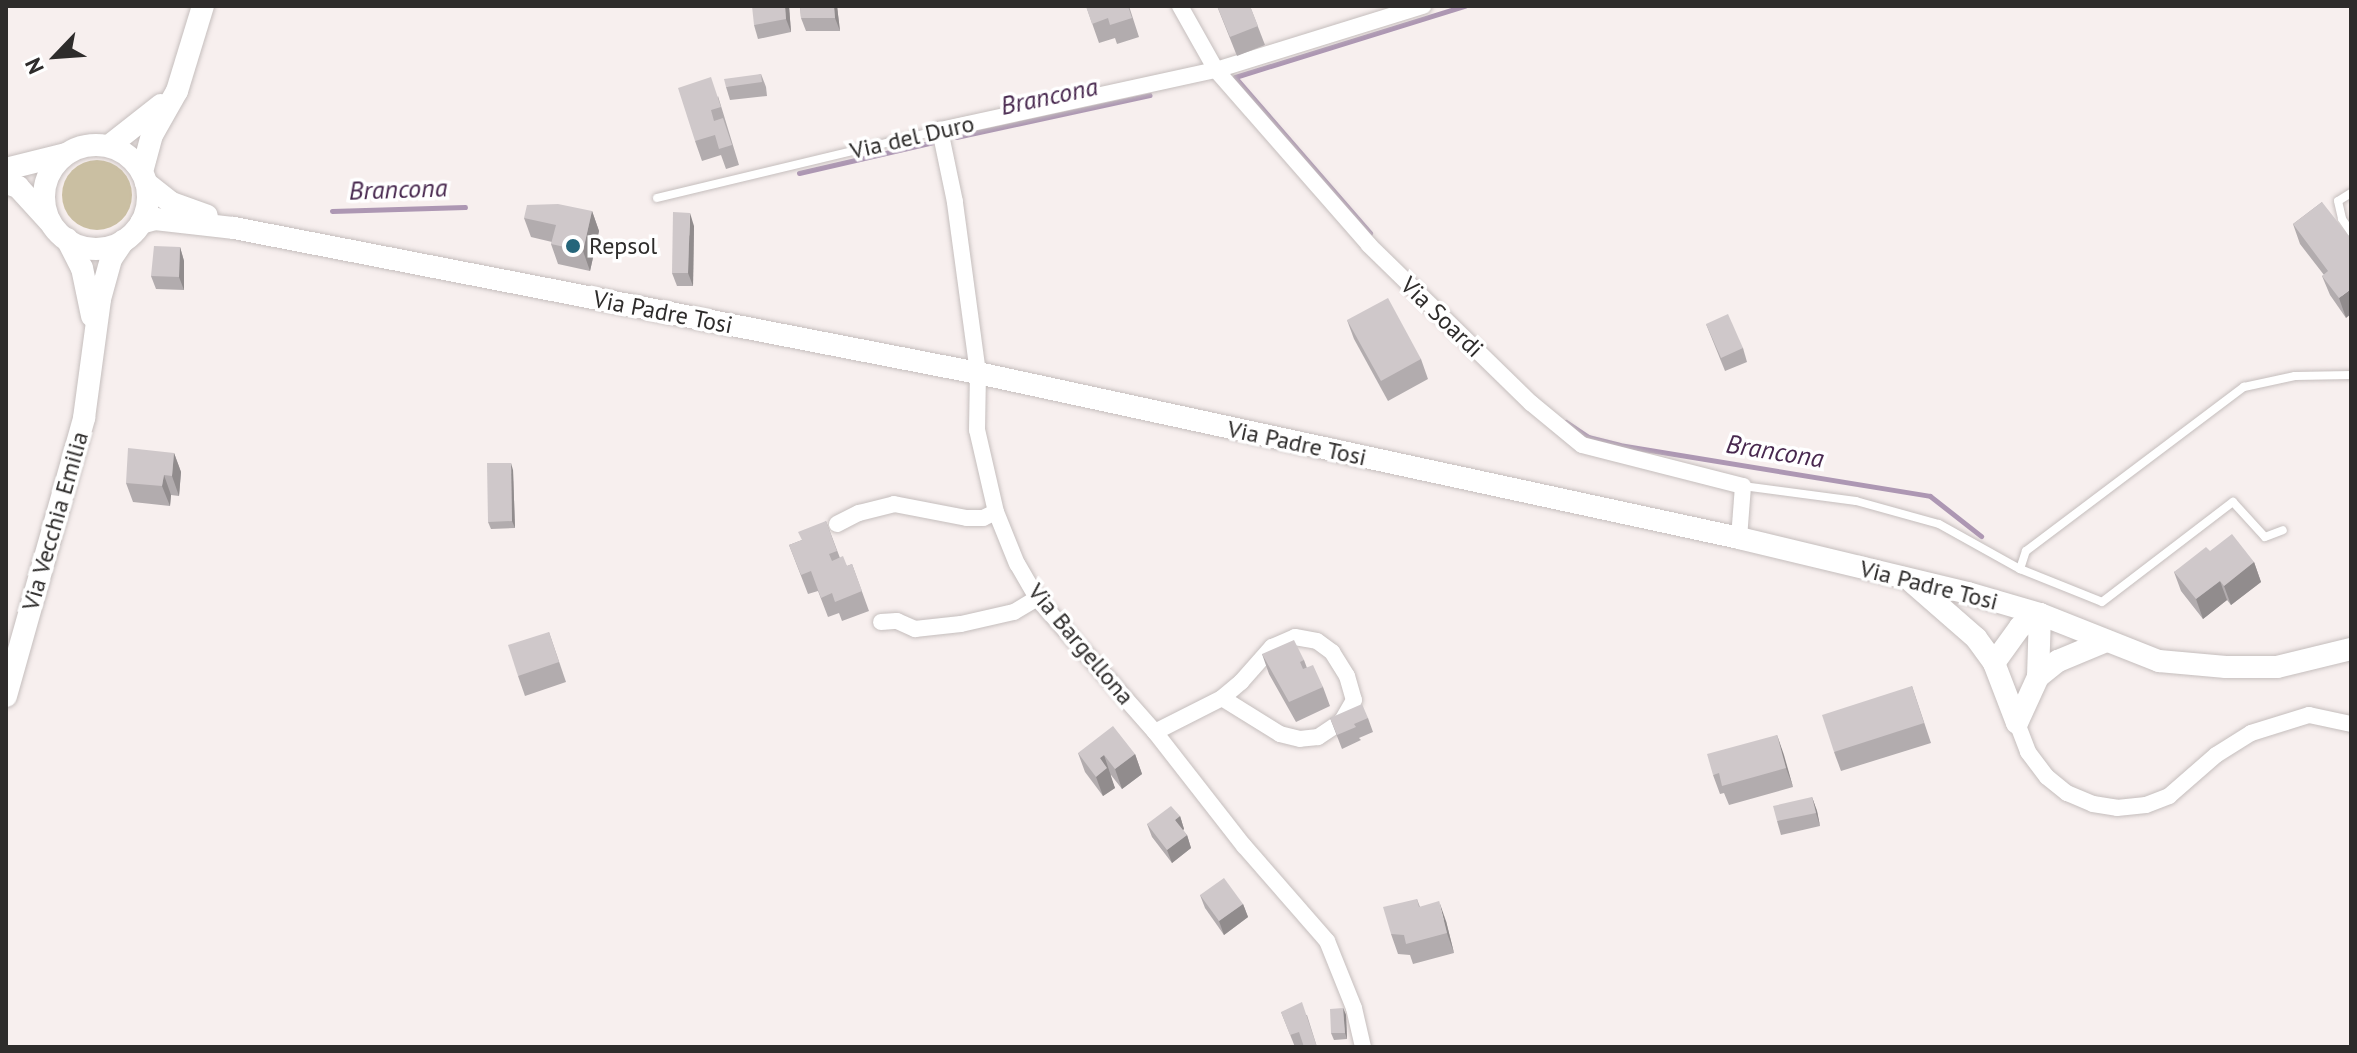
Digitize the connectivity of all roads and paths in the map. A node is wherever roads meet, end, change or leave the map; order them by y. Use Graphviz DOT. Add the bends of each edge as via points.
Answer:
graph roads {
  1 [pos="203,6"];
  2 [pos="1180,6"];
  3 [pos="1423,6"];
  4 [pos="1216,70"];
  5 [pos="177,91"];
  6 [pos="940,130"];
  7 [pos="109,146"];
  8 [pos="67,154"];
  9 [pos="6,169"];
  10 [pos="144,177"];
  11 [pos="6,183"];
  12 [pos="2351,193"];
  13 [pos="657,198"];
  14 [pos="141,223"];
  15 [pos="234,228"];
  16 [pos="61,232"];
  17 [pos="2351,232"];
  18 [pos="123,241"];
  19 [pos="96,344"];
  20 [pos="978,373"];
  21 [pos="2351,375"];
  22 [pos="1743,486"];
  23 [pos="996,512"];
  24 [pos="837,524"];
  25 [pos="2283,530"];
  26 [pos="1739,538"];
  27 [pos="2020,569"];
  28 [pos="1910,580"];
  29 [pos="1037,598"];
  30 [pos="2040,614"];
  31 [pos="881,622"];
  32 [pos="2106,641"];
  33 [pos="2351,649"];
  34 [pos="1994,663"];
  35 [pos="2038,677"];
  36 [pos="6,696"];
  37 [pos="1222,698"];
  38 [pos="2017,723"];
  39 [pos="2351,724"];
  40 [pos="1155,732"];
  41 [pos="1363,1047"];
  1 -- 5 [label="main road"];
  2 -- 4 [label="street, Via Soardi"];
  3 -- 4 [label="street, Via del Duro"];
  4 -- 6 [label="street, Via del Duro"];
  4 -- 22 [label="street, Via Soardi" via="1369,245 1531,403 1582,445"];
  5 -- 7 [label="main road"];
  5 -- 10 [label="main road" via="152,135"];
  6 -- 13 [label="lane, Via del Duro"];
  6 -- 20 [label="street, Via Bargellona"];
  7 -- 8 [label="main road" via="87,145"];
  7 -- 10 [label="main road" via="131,158"];
  8 -- 9 [label="main road"];
  8 -- 16 [label="main road" via="49,175 45,190 45,207"];
  10 -- 14 [label="main road" via="148,197"];
  10 -- 15 [label="main road" via="172,203"];
  11 -- 16 [label="main road" via="18,187"];
  12 -- 17 [label="lane" via="2338,201"];
  14 -- 15 [label="main road" via="155,219"];
  14 -- 18 [label="main road"];
  15 -- 20 [label="main road, Via Padre Tosi"];
  16 -- 18 [label="main road" via="89,248"];
  16 -- 19 [label="main road" via="76,253 89,294"];
  18 -- 19 [label="main road" via="111,259 100,299"];
  19 -- 36 [label="main road, Via Vecchia Emilia" via="84,418"];
  20 -- 23 [label="street, Via Bargellona" via="977,430"];
  20 -- 26 [label="main road, Via Padre Tosi"];
  21 -- 27 [label="lane, Via Padre Tosi" via="2295,376 2244,387 2026,551"];
  22 -- 26 [label="street"];
  22 -- 27 [label="lane, Via Padre Tosi" via="1856,501 1939,524"];
  23 -- 24 [label="street" via="967,518 894,504"];
  23 -- 29 [label="street, Via Bargellona"];
  25 -- 27 [label="lane, Via Padre Tosi" via="2265,537 2233,502 2102,602"];
  26 -- 28 [label="main road, Via Padre Tosi"];
  28 -- 30 [label="main road, Via Padre Tosi"];
  28 -- 34 [label="main road" via="1976,638"];
  29 -- 31 [label="street" via="1014,612 961,624 915,629 897,621"];
  29 -- 40 [label="street, Via Bargellona"];
  30 -- 32 [label="main road, Via Padre Tosi"];
  30 -- 34 [label="main road" via="2020,627"];
  30 -- 35 [label="main road"];
  32 -- 33 [label="main road, Via Padre Tosi" via="2159,661 2226,667 2277,667"];
  32 -- 35 [label="main road" via="2058,661"];
  34 -- 38 [label="main road"];
  35 -- 38 [label="main road"];
  37 -- 37 [label="street" via="1272,647 1295,637 1317,641 1332,652 1354,700 1342,721 1318,737 1300,739 1280,734"];
  37 -- 40 [label="street"];
  38 -- 39 [label="street" via="2028,752 2047,777 2067,793 2117,808 2169,796 2251,733 2309,715"];
  40 -- 41 [label="street, Via Bargellona" via="1327,941 1354,1008"];
}
